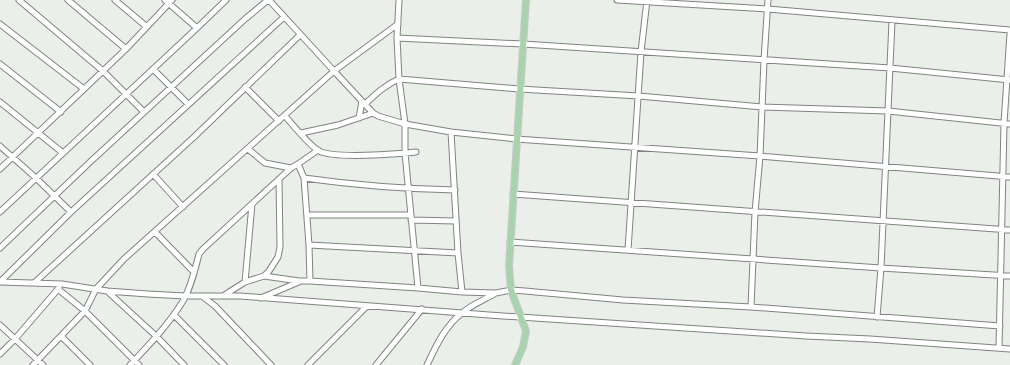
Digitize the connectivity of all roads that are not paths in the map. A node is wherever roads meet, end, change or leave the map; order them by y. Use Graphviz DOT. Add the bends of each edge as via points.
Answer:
graph roads {
  1 [pos="19,0"];
  2 [pos="68,0"];
  3 [pos="116,0"];
  4 [pos="226,0"];
  5 [pos="268,0"];
  6 [pos="399,0"];
  7 [pos="526,0"];
  8 [pos="617,0"];
  9 [pos="768,0"];
  10 [pos="169,1"];
  11 [pos="647,1"];
  12 [pos="768,9"];
  13 [pos="284,17"];
  14 [pos="892,20"];
  15 [pos="0,24"];
  16 [pos="398,24"];
  17 [pos="147,27"];
  18 [pos="197,28"];
  19 [pos="1010,30"];
  20 [pos="300,34"];
  21 [pos="1010,34"];
  22 [pos="397,38"];
  23 [pos="523,44"];
  24 [pos="126,49"];
  25 [pos="641,52"];
  26 [pos="764,60"];
  27 [pos="0,64"];
  28 [pos="153,68"];
  29 [pos="890,68"];
  30 [pos="103,71"];
  31 [pos="334,71"];
  32 [pos="399,79"];
  33 [pos="1009,80"];
  34 [pos="171,86"];
  35 [pos="245,87"];
  36 [pos="84,89"];
  37 [pos="519,89"];
  38 [pos="126,94"];
  39 [pos="639,96"];
  40 [pos="0,102"];
  41 [pos="364,103"];
  42 [pos="188,104"];
  43 [pos="762,107"];
  44 [pos="888,111"];
  45 [pos="61,112"];
  46 [pos="144,112"];
  47 [pos="373,113"];
  48 [pos="285,116"];
  49 [pos="359,118"];
  50 [pos="278,121"];
  51 [pos="1007,123"];
  52 [pos="405,124"];
  53 [pos="451,132"];
  54 [pos="38,133"];
  55 [pos="301,133"];
  56 [pos="516,139"];
  57 [pos="0,146"];
  58 [pos="248,148"];
  59 [pos="634,148"];
  60 [pos="318,150"];
  61 [pos="416,152"];
  62 [pos="405,153"];
  63 [pos="63,154"];
  64 [pos="760,156"];
  65 [pos="12,157"];
  66 [pos="298,164"];
  67 [pos="886,166"];
  68 [pos="291,168"];
  69 [pos="0,169"];
  70 [pos="153,174"];
  71 [pos="1003,176"];
  72 [pos="1010,177"];
  73 [pos="36,178"];
  74 [pos="304,178"];
  75 [pos="279,179"];
  76 [pos="408,189"];
  77 [pos="455,190"];
  78 [pos="513,194"];
  79 [pos="54,195"];
  80 [pos="631,202"];
  81 [pos="252,204"];
  82 [pos="183,207"];
  83 [pos="0,212"];
  84 [pos="71,212"];
  85 [pos="755,212"];
  86 [pos="307,215"];
  87 [pos="411,217"];
  88 [pos="883,220"];
  89 [pos="456,222"];
  90 [pos="1002,229"];
  91 [pos="1010,230"];
  92 [pos="155,232"];
  93 [pos="510,242"];
  94 [pos="309,245"];
  95 [pos="0,248"];
  96 [pos="414,250"];
  97 [pos="628,250"];
  98 [pos="458,253"];
  99 [pos="753,259"];
  100 [pos="881,268"];
  101 [pos="194,272"];
  102 [pos="1000,275"];
  103 [pos="264,276"];
  104 [pos="1010,276"];
  105 [pos="301,281"];
  106 [pos="310,281"];
  107 [pos="1,282"];
  108 [pos="245,282"];
  109 [pos="34,283"];
  110 [pos="62,284"];
  111 [pos="418,288"];
  112 [pos="58,289"];
  113 [pos="96,290"];
  114 [pos="511,290"];
  115 [pos="107,291"];
  116 [pos="462,292"];
  117 [pos="496,293"];
  118 [pos="185,296"];
  119 [pos="202,296"];
  120 [pos="223,296"];
  121 [pos="260,298"];
  122 [pos="367,306"];
  123 [pos="751,307"];
  124 [pos="422,309"];
  125 [pos="85,311"];
  126 [pos="462,313"];
  127 [pos="174,315"];
  128 [pos="521,317"];
  129 [pos="877,317"];
  130 [pos="0,325"];
  131 [pos="1000,326"];
  132 [pos="61,336"];
  133 [pos="156,336"];
  134 [pos="15,338"];
  135 [pos="998,348"];
  136 [pos="1010,348"];
  137 [pos="0,354"];
  138 [pos="38,360"];
  139 [pos="134,360"];
  140 [pos="33,365"];
  141 [pos="43,365"];
  142 [pos="90,365"];
  143 [pos="130,365"];
  144 [pos="139,365"];
  145 [pos="184,365"];
  146 [pos="224,365"];
  147 [pos="271,365"];
  148 [pos="308,365"];
  149 [pos="376,365"];
  150 [pos="427,365"];
  151 [pos="515,365"];
  1 -- 30 [label="street"];
  2 -- 24 [label="street"];
  3 -- 17 [label="street"];
  4 -- 18 [label="street"];
  5 -- 13 [label="street"];
  5 -- 34 [label="street"];
  6 -- 16 [label="street"];
  7 -- 23 [label="main road"];
  8 -- 11 [label="street"];
  9 -- 12 [label="street"];
  10 -- 17 [label="street"];
  10 -- 18 [label="street"];
  11 -- 12 [label="street"];
  11 -- 25 [label="street"];
  12 -- 14 [label="street"];
  12 -- 26 [label="street"];
  13 -- 20 [label="street"];
  13 -- 42 [label="street"];
  14 -- 19 [label="street"];
  14 -- 29 [label="street"];
  15 -- 36 [label="street"];
  16 -- 22 [label="street"];
  16 -- 31 [label="street"];
  17 -- 24 [label="street"];
  18 -- 28 [label="street"];
  20 -- 31 [label="street"];
  20 -- 35 [label="street"];
  21 -- 33 [label="street"];
  22 -- 23 [label="street"];
  22 -- 32 [label="street"];
  23 -- 25 [label="street"];
  23 -- 37 [label="main road"];
  24 -- 30 [label="street"];
  25 -- 26 [label="street"];
  25 -- 39 [label="street"];
  26 -- 29 [label="street"];
  26 -- 43 [label="street"];
  27 -- 45 [label="street"];
  28 -- 34 [label="street"];
  28 -- 38 [label="street"];
  29 -- 33 [label="street"];
  29 -- 44 [label="street"];
  30 -- 36 [label="street"];
  30 -- 38 [label="street"];
  31 -- 41 [label="street"];
  31 -- 48 [label="street"];
  32 -- 37 [label="street"];
  32 -- 41 [label="street" via="380,89"];
  32 -- 52 [label="street"];
  33 -- 51 [label="street"];
  34 -- 42 [label="street"];
  34 -- 46 [label="street"];
  35 -- 50 [label="street"];
  35 -- 70 [label="street"];
  36 -- 45 [label="street"];
  37 -- 39 [label="street"];
  37 -- 56 [label="main road"];
  38 -- 46 [label="street"];
  38 -- 63 [label="street"];
  39 -- 43 [label="street"];
  39 -- 59 [label="street"];
  40 -- 54 [label="street"];
  41 -- 47 [label="street"];
  41 -- 49 [label="street"];
  42 -- 84 [label="street"];
  43 -- 44 [label="street"];
  43 -- 64 [label="street"];
  44 -- 51 [label="street"];
  44 -- 67 [label="street"];
  45 -- 54 [label="street"];
  46 -- 79 [label="street"];
  47 -- 49 [label="street"];
  47 -- 52 [label="street"];
  48 -- 50 [label="street"];
  48 -- 55 [label="street"];
  49 -- 55 [label="street"];
  50 -- 58 [label="street"];
  51 -- 71 [label="street"];
  52 -- 53 [label="street"];
  52 -- 62 [label="street"];
  53 -- 56 [label="street"];
  53 -- 77 [label="street"];
  54 -- 63 [label="street"];
  54 -- 65 [label="street"];
  55 -- 60 [label="street"];
  56 -- 59 [label="street"];
  56 -- 78 [label="main road"];
  57 -- 65 [label="street"];
  58 -- 68 [label="street" via="265,163"];
  58 -- 82 [label="street"];
  59 -- 64 [label="street"];
  59 -- 80 [label="street"];
  60 -- 62 [label="street" via="331,154 356,155"];
  60 -- 66 [label="street"];
  61 -- 62 [label="street"];
  62 -- 76 [label="street"];
  63 -- 73 [label="street"];
  64 -- 67 [label="street"];
  64 -- 85 [label="street"];
  65 -- 69 [label="street"];
  65 -- 73 [label="street"];
  66 -- 68 [label="street"];
  66 -- 74 [label="street"];
  67 -- 71 [label="street"];
  67 -- 88 [label="street"];
  68 -- 75 [label="street"];
  70 -- 82 [label="street"];
  70 -- 109 [label="street"];
  71 -- 72 [label="street"];
  71 -- 90 [label="street"];
  73 -- 79 [label="street"];
  73 -- 83 [label="street"];
  74 -- 76 [label="street"];
  74 -- 86 [label="street"];
  75 -- 81 [label="street"];
  75 -- 103 [label="street" via="280,247 278,258"];
  76 -- 77 [label="street"];
  76 -- 87 [label="street"];
  77 -- 89 [label="street"];
  78 -- 80 [label="street"];
  78 -- 93 [label="main road"];
  79 -- 84 [label="street"];
  79 -- 95 [label="street"];
  80 -- 85 [label="street"];
  80 -- 97 [label="street"];
  81 -- 101 [label="street" via="202,250"];
  81 -- 108 [label="street"];
  82 -- 92 [label="street"];
  84 -- 107 [label="street"];
  85 -- 88 [label="street"];
  85 -- 99 [label="street"];
  86 -- 87 [label="street"];
  86 -- 94 [label="street"];
  87 -- 89 [label="street"];
  87 -- 96 [label="street"];
  88 -- 90 [label="street"];
  88 -- 100 [label="street"];
  89 -- 98 [label="street"];
  90 -- 91 [label="street"];
  90 -- 102 [label="street"];
  92 -- 101 [label="street"];
  92 -- 113 [label="street" via="124,259"];
  93 -- 97 [label="street"];
  93 -- 114 [label="main road"];
  94 -- 96 [label="street"];
  94 -- 106 [label="street"];
  96 -- 98 [label="street"];
  96 -- 111 [label="street"];
  97 -- 99 [label="street"];
  98 -- 116 [label="street"];
  99 -- 100 [label="street"];
  99 -- 123 [label="street"];
  100 -- 102 [label="street"];
  100 -- 129 [label="street"];
  101 -- 118 [label="street"];
  102 -- 104 [label="street"];
  102 -- 131 [label="street"];
  103 -- 105 [label="street"];
  103 -- 108 [label="street"];
  105 -- 106 [label="street"];
  105 -- 121 [label="street"];
  106 -- 111 [label="street"];
  107 -- 109 [label="street"];
  108 -- 120 [label="street"];
  109 -- 110 [label="street"];
  110 -- 112 [label="street"];
  110 -- 113 [label="street"];
  111 -- 116 [label="street"];
  112 -- 125 [label="street"];
  112 -- 134 [label="street"];
  113 -- 115 [label="street"];
  113 -- 125 [label="street"];
  114 -- 117 [label="street"];
  114 -- 123 [label="street" via="623,300"];
  114 -- 128 [label="main road"];
  115 -- 118 [label="street"];
  115 -- 133 [label="street"];
  116 -- 117 [label="street"];
  117 -- 126 [label="street"];
  118 -- 119 [label="street"];
  118 -- 127 [label="street"];
  119 -- 120 [label="street"];
  119 -- 147 [label="street"];
  120 -- 121 [label="street"];
  121 -- 122 [label="street"];
  122 -- 124 [label="street"];
  122 -- 148 [label="street"];
  123 -- 129 [label="street"];
  124 -- 126 [label="street"];
  124 -- 149 [label="street"];
  125 -- 132 [label="street"];
  125 -- 139 [label="street"];
  126 -- 128 [label="street"];
  126 -- 150 [label="street" via="440,337"];
  127 -- 133 [label="street"];
  127 -- 146 [label="street"];
  128 -- 135 [label="street"];
  128 -- 151 [label="main road" via="526,331 523,347"];
  129 -- 131 [label="street"];
  130 -- 134 [label="street"];
  131 -- 135 [label="street"];
  132 -- 138 [label="street"];
  132 -- 142 [label="street"];
  133 -- 139 [label="street"];
  133 -- 145 [label="street"];
  134 -- 137 [label="street"];
  134 -- 138 [label="street"];
  135 -- 136 [label="street"];
  138 -- 140 [label="street"];
  138 -- 141 [label="street"];
  139 -- 143 [label="street"];
  139 -- 144 [label="street"];
}
